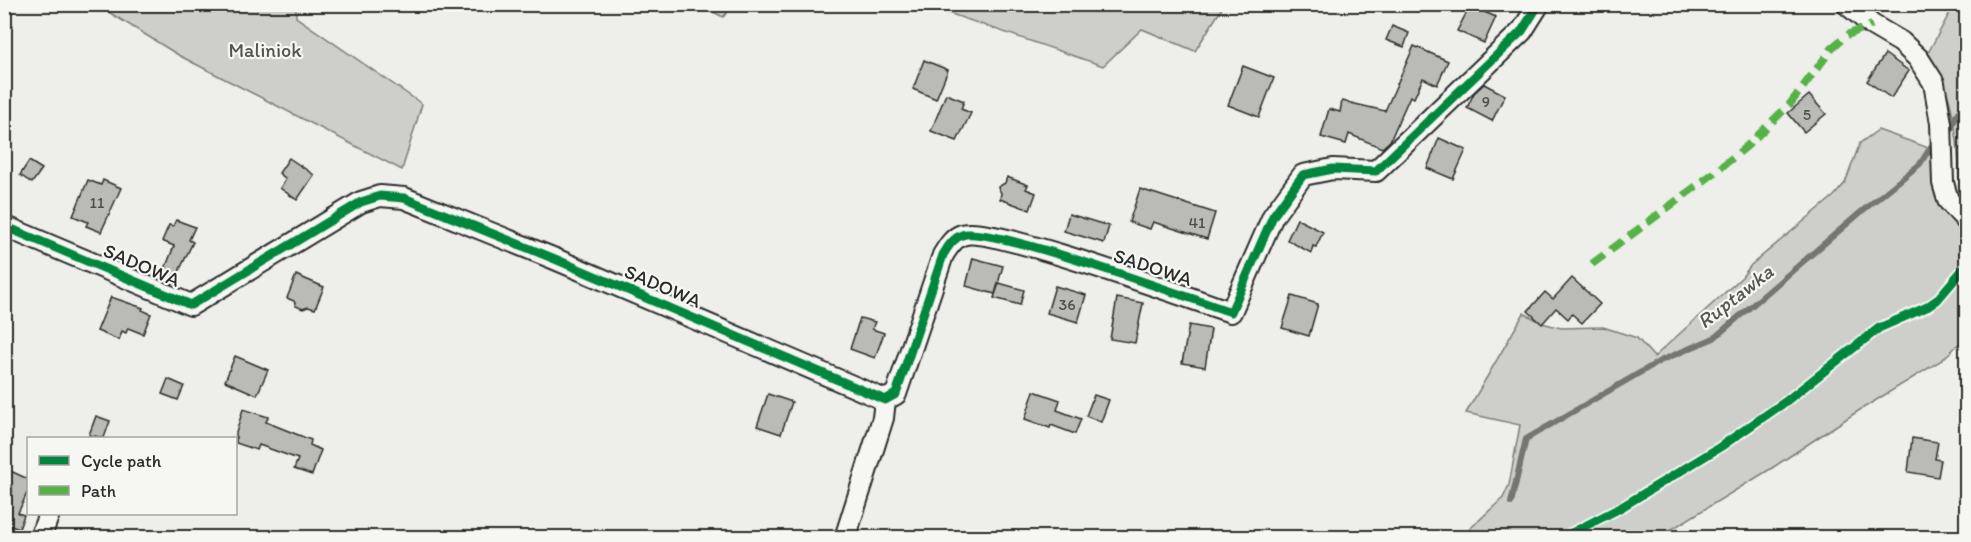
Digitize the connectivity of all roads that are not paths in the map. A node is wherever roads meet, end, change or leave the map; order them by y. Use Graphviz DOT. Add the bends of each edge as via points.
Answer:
graph roads {
  1 [pos="1539,4"];
  2 [pos="1847,4"];
  3 [pos="1966,220"];
  4 [pos="4,226"];
  5 [pos="885,400"];
  6 [pos="48,515"];
  7 [pos="40,537"];
  8 [pos="845,537"];
  1 -- 5 [label="street, SADOWA" via="1522,31 1376,171 1334,169 1303,175 1273,216 1231,312 1050,251 977,233 962,234 944,255 896,394"];
  2 -- 3 [label="street" via="1901,42 1918,58 1934,83 1941,123 1943,183 1948,200"];
  4 -- 5 [label="street, SADOWA" via="190,305 361,202 381,196 404,198"];
  5 -- 8 [label="street" via="883,418"];
  6 -- 7 [label="street"];
}
